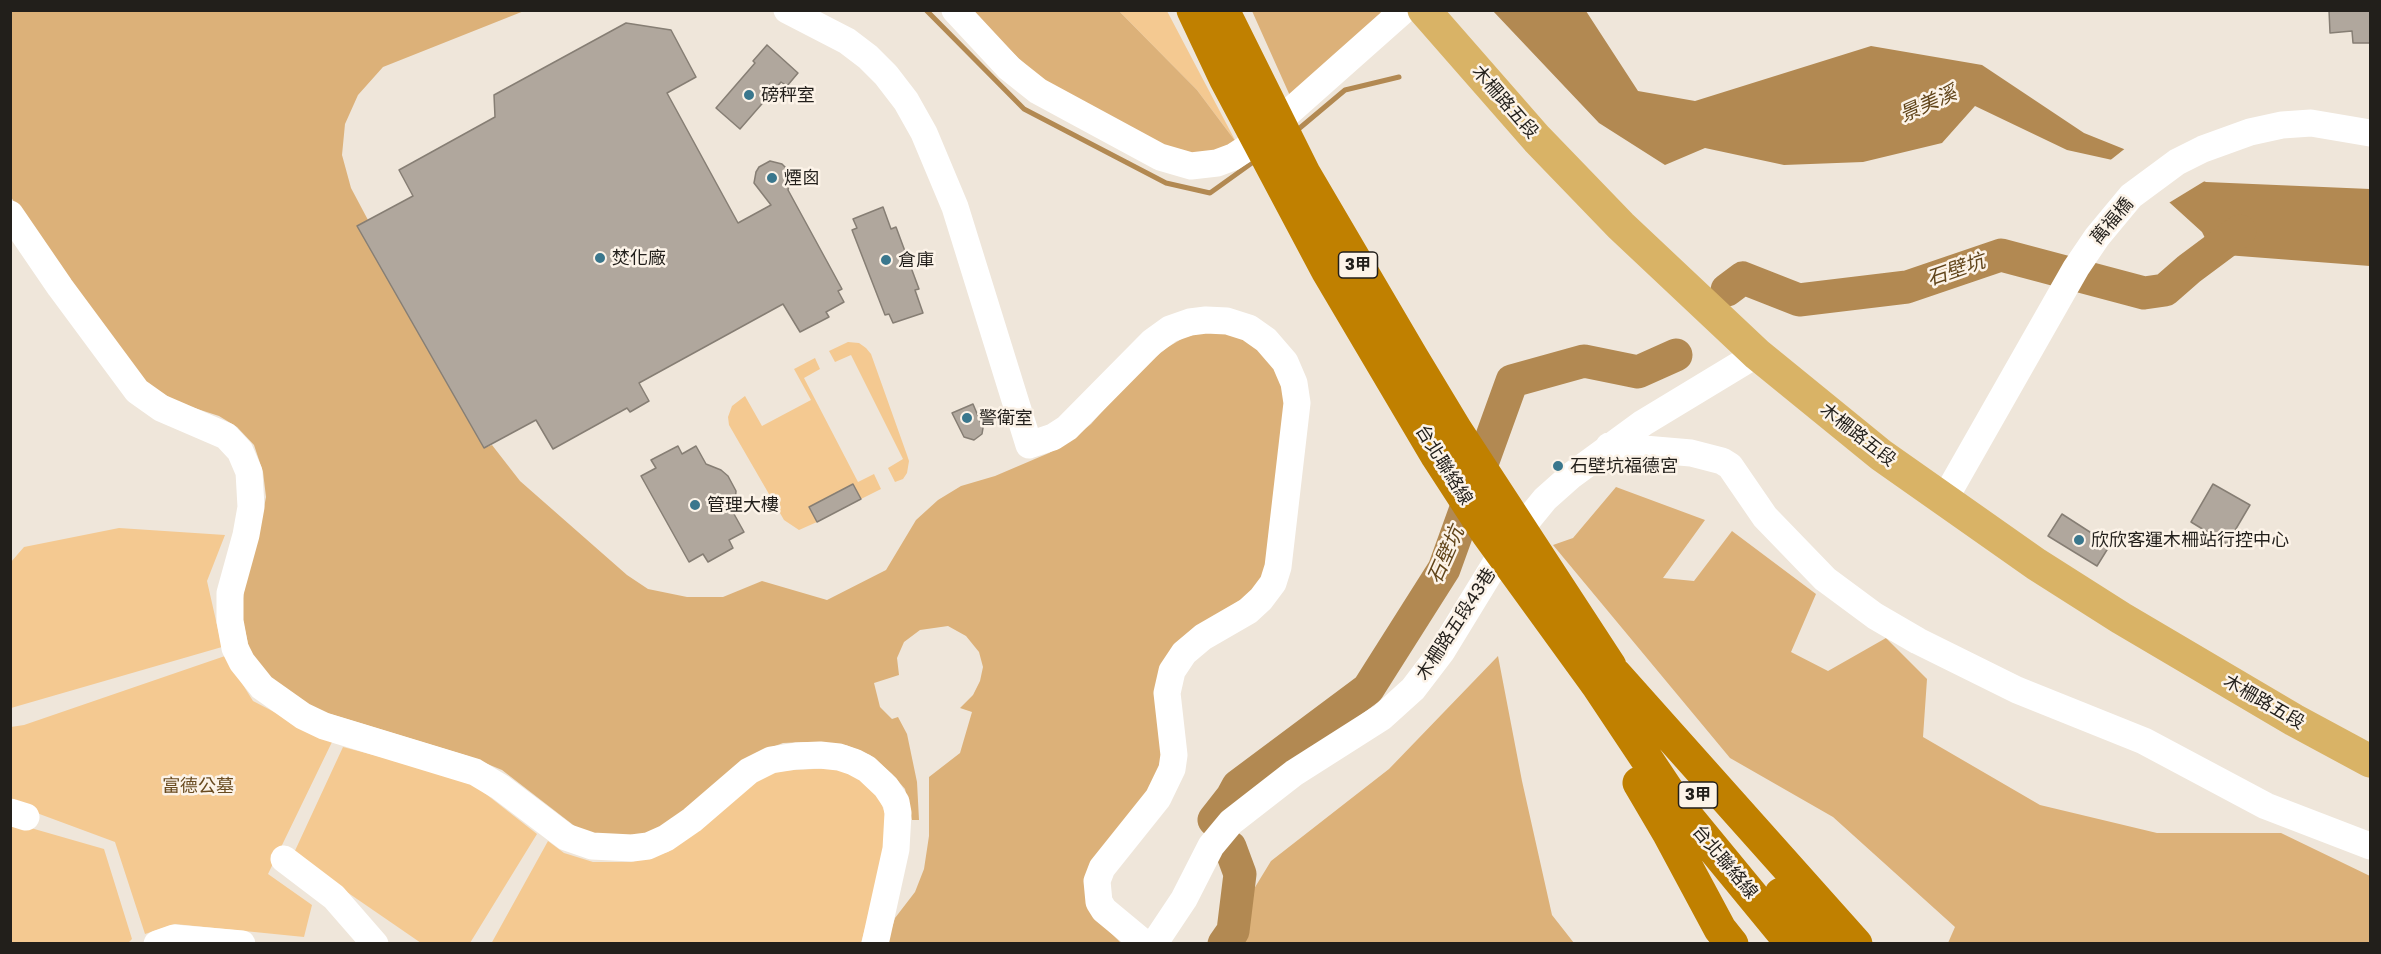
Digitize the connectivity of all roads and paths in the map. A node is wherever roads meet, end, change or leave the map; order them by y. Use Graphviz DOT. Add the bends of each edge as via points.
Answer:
graph roads {
  1 [pos="787,10"];
  2 [pos="955,10"];
  3 [pos="1192,10"];
  4 [pos="1404,10"];
  5 [pos="1424,10"];
  6 [pos="1229,25"];
  7 [pos="2370,133"];
  8 [pos="1296,185"];
  9 [pos="10,214"];
  10 [pos="1757,354"];
  11 [pos="1400,365"];
  12 [pos="1609,447"];
  13 [pos="1944,500"];
  14 [pos="1599,684"];
  15 [pos="2370,761"];
  16 [pos="2370,846"];
  17 [pos="284,859"];
  18 [pos="156,944"];
  19 [pos="242,944"];
  20 [pos="375,944"];
  21 [pos="875,944"];
  22 [pos="1145,944"];
  23 [pos="1154,944"];
  24 [pos="1732,944"];
  25 [pos="1792,944"];
  26 [pos="1822,944"];
  27 [pos="1856,944"];
  1 -- 22 [label="street" via="847,41 868,57 906,101 924,133 955,207 1029,445 1067,428 1152,342 1170,329 1190,322 1227,321 1248,328 1266,340 1285,362 1294,383 1297,403 1273,583 1248,611 1184,653 1172,671 1167,693 1172,770 1158,798 1102,868 1097,881 1104,910"];
  2 -- 4 [label="street" via="1009,68 1038,91 1160,157 1191,166 1225,160 1253,144"];
  3 -- 8 [label="highway, 台北聯絡線 / 3甲" via="1225,78"];
  5 -- 10 [label="main road, 木柵路五段" via="1537,139 1621,226"];
  6 -- 8 [label="highway, 台北聯絡線 / 3甲"];
  7 -- 13 [label="street, 萬福橋" via="2311,123 2282,125 2225,140 2176,162 2131,196 2076,268"];
  8 -- 11 [label="highway, 台北聯絡線 / 3甲" via="1327,270"];
  9 -- 21 [label="street" via="137,391 161,408 226,436 240,451 249,472 251,507 230,593 230,621 235,648 262,687 324,726 475,772 566,837 592,846 632,848 666,838 749,771 771,760 820,755 854,762 878,778 896,802 898,813 898,838"];
  10 -- 12 [label="street, 木柵路五段43巷"];
  10 -- 13 [label="main road, 木柵路五段" via="1881,455"];
  11 -- 14 [label="highway, 台北聯絡線 / 3甲" via="1437,456 1487,533"];
  11 -- 14 [label="highway, 台北聯絡線 / 3甲" via="1456,430 1589,635"];
  12 -- 16 [label="street" via="1691,453 1722,461 1730,466 1765,517 1825,579 1875,616 2017,690 2144,741 2266,806"];
  12 -- 23 [label="street, 木柵路五段43巷" via="1545,499 1524,524 1413,689 1382,717 1266,793 1219,835"];
  13 -- 15 [label="main road, 木柵路五段" via="2121,618"];
  14 -- 24 [label="highway" via="1669,834"];
  14 -- 25 [label="highway, 台北聯絡線 / 3甲" via="1676,803"];
  14 -- 26 [label="highway, 台北聯絡線 / 3甲" via="1698,794"];
  14 -- 27 [label="highway"];
  17 -- 20 [label="street" via="334,897"];
  18 -- 19 [label="street" via="174,938"];
}
